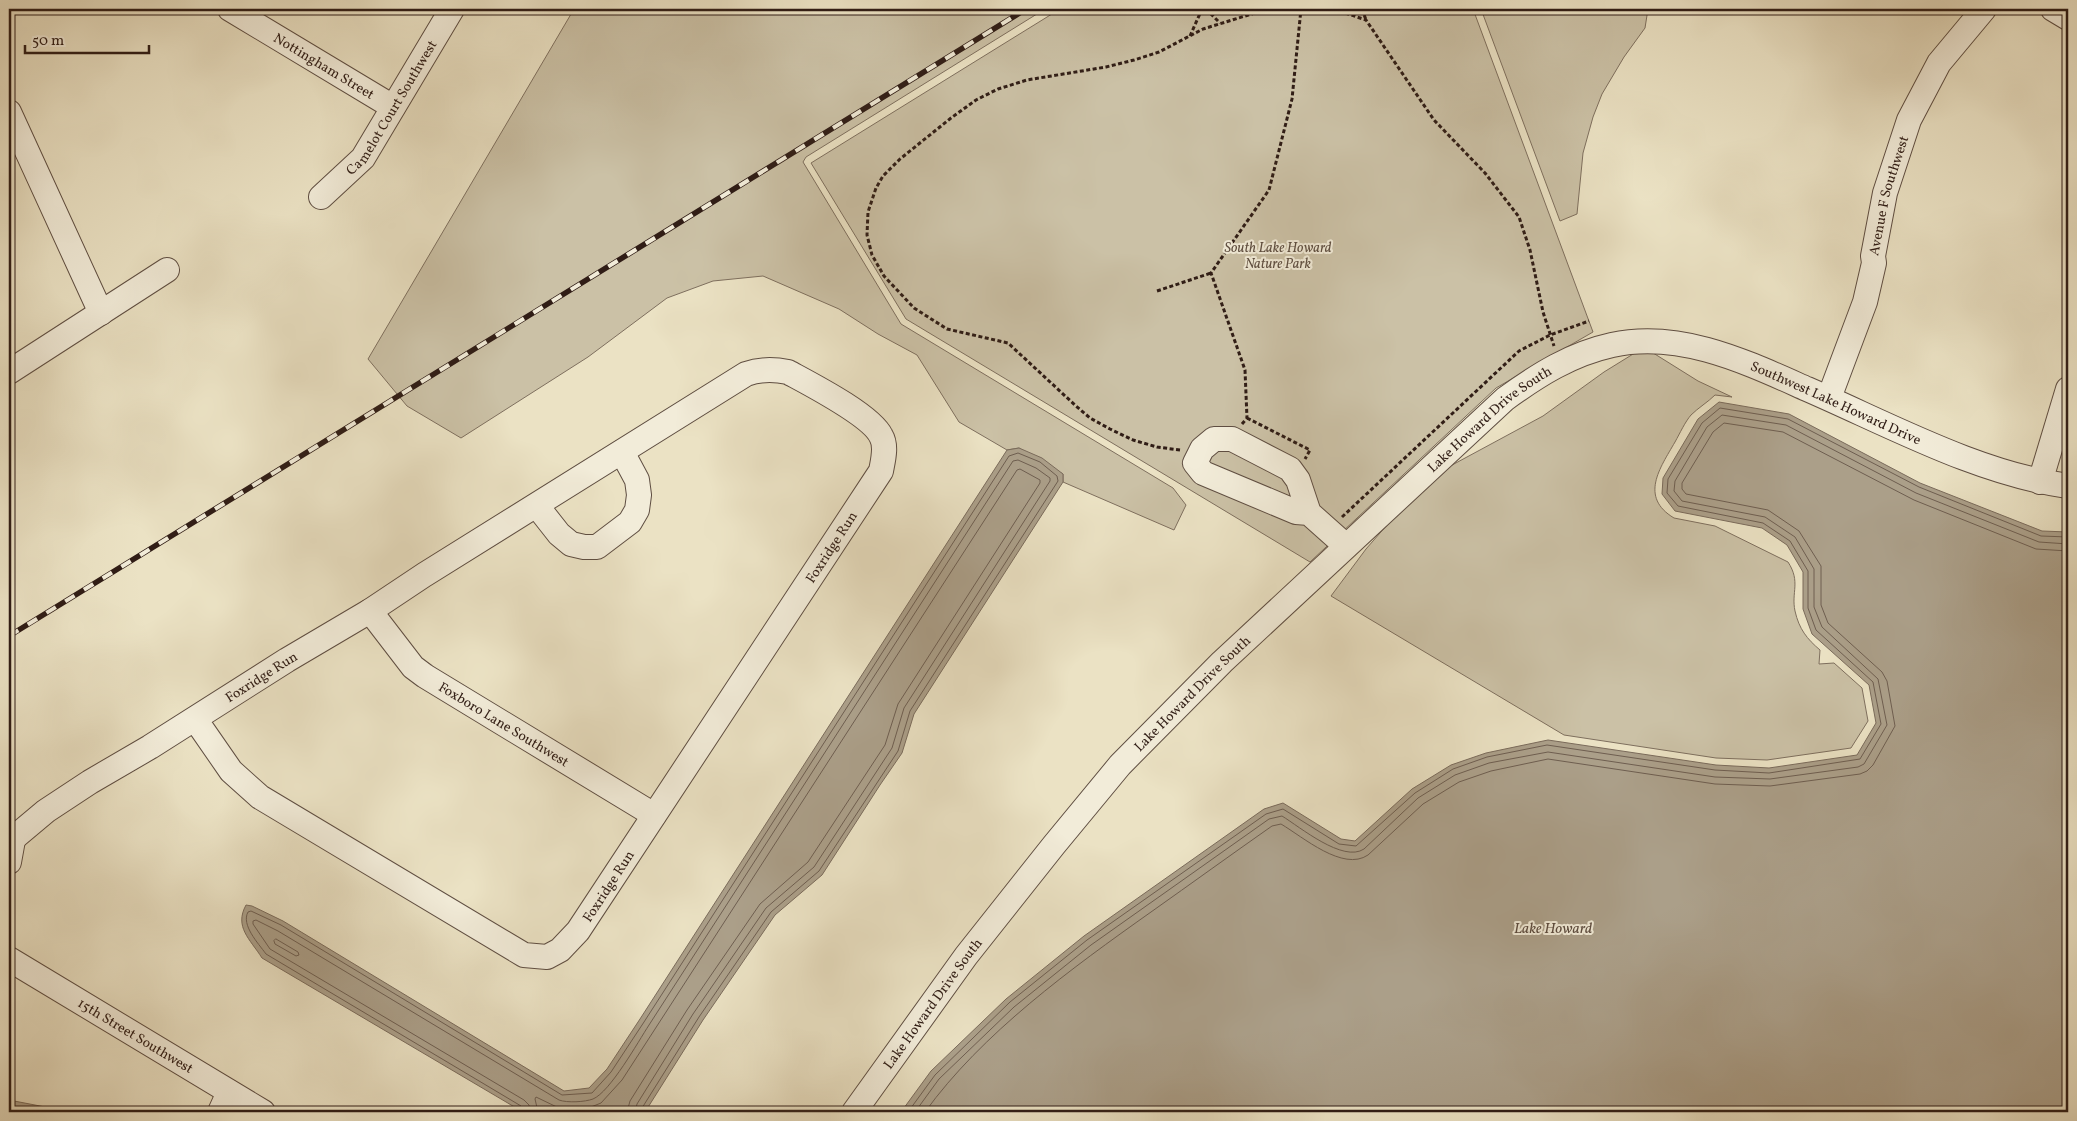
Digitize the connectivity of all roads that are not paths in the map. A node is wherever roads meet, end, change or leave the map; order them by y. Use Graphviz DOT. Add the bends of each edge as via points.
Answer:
graph roads {
  1 [pos="230,9"];
  2 [pos="452,9"];
  3 [pos="1984,9"];
  4 [pos="2052,9"];
  5 [pos="2068,18"];
  6 [pos="394,107"];
  7 [pos="9,112"];
  8 [pos="321,197"];
  9 [pos="167,270"];
  10 [pos="101,313"];
  11 [pos="1601,348"];
  12 [pos="9,372"];
  13 [pos="2068,389"];
  14 [pos="1829,398"];
  15 [pos="622,452"];
  16 [pos="2040,482"];
  17 [pos="2068,486"];
  18 [pos="537,506"];
  19 [pos="1309,513"];
  20 [pos="1346,546"];
  21 [pos="370,611"];
  22 [pos="195,718"];
  23 [pos="654,815"];
  24 [pos="10,848"];
  25 [pos="9,959"];
  26 [pos="225,1102"];
  27 [pos="262,1112"];
  28 [pos="854,1112"];
  1 -- 6 [label="street, Nottingham Street"];
  2 -- 6 [label="street, Camelot Court Southwest"];
  3 -- 14 [label="street, Avenue F Southwest" via="1939,63 1909,120 1885,193 1865,302"];
  4 -- 5 [label="street"];
  6 -- 8 [label="street, Camelot Court Southwest" via="363,158"];
  7 -- 10 [label="street"];
  9 -- 10 [label="street"];
  10 -- 12 [label="street"];
  11 -- 14 [label="street, Southwest Lake Howard Drive" via="1671,342 1738,360"];
  11 -- 20 [label="street, Lake Howard Drive South" via="1559,364 1505,399"];
  13 -- 16 [label="street"];
  14 -- 16 [label="street, Southwest Lake Howard Drive" via="1988,466"];
  15 -- 18 [label="street, Foxridge Run"];
  15 -- 18 [label="street" via="637,480 637,510 630,522 597,547 571,544"];
  15 -- 23 [label="street, Foxridge Run" via="746,374 774,369 788,372 863,417 882,438 884,457 881,471"];
  16 -- 17 [label="street, Southwest Lake Howard Drive"];
  18 -- 21 [label="street, Foxridge Run"];
  19 -- 20 [label="street"];
  20 -- 28 [label="street, Lake Howard Drive South" via="1222,662 1120,765 966,956"];
  21 -- 22 [label="street, Foxridge Run"];
  21 -- 23 [label="street, Foxboro Lane Southwest" via="414,667 425,676"];
  22 -- 23 [label="street, Foxridge Run" via="231,771 260,797 524,955 547,958 570,941"];
  22 -- 24 [label="street, Foxridge Run" via="46,811"];
  25 -- 26 [label="street, 15th Street Southwest"];
  26 -- 27 [label="street, 15th Street Southwest"];
}
